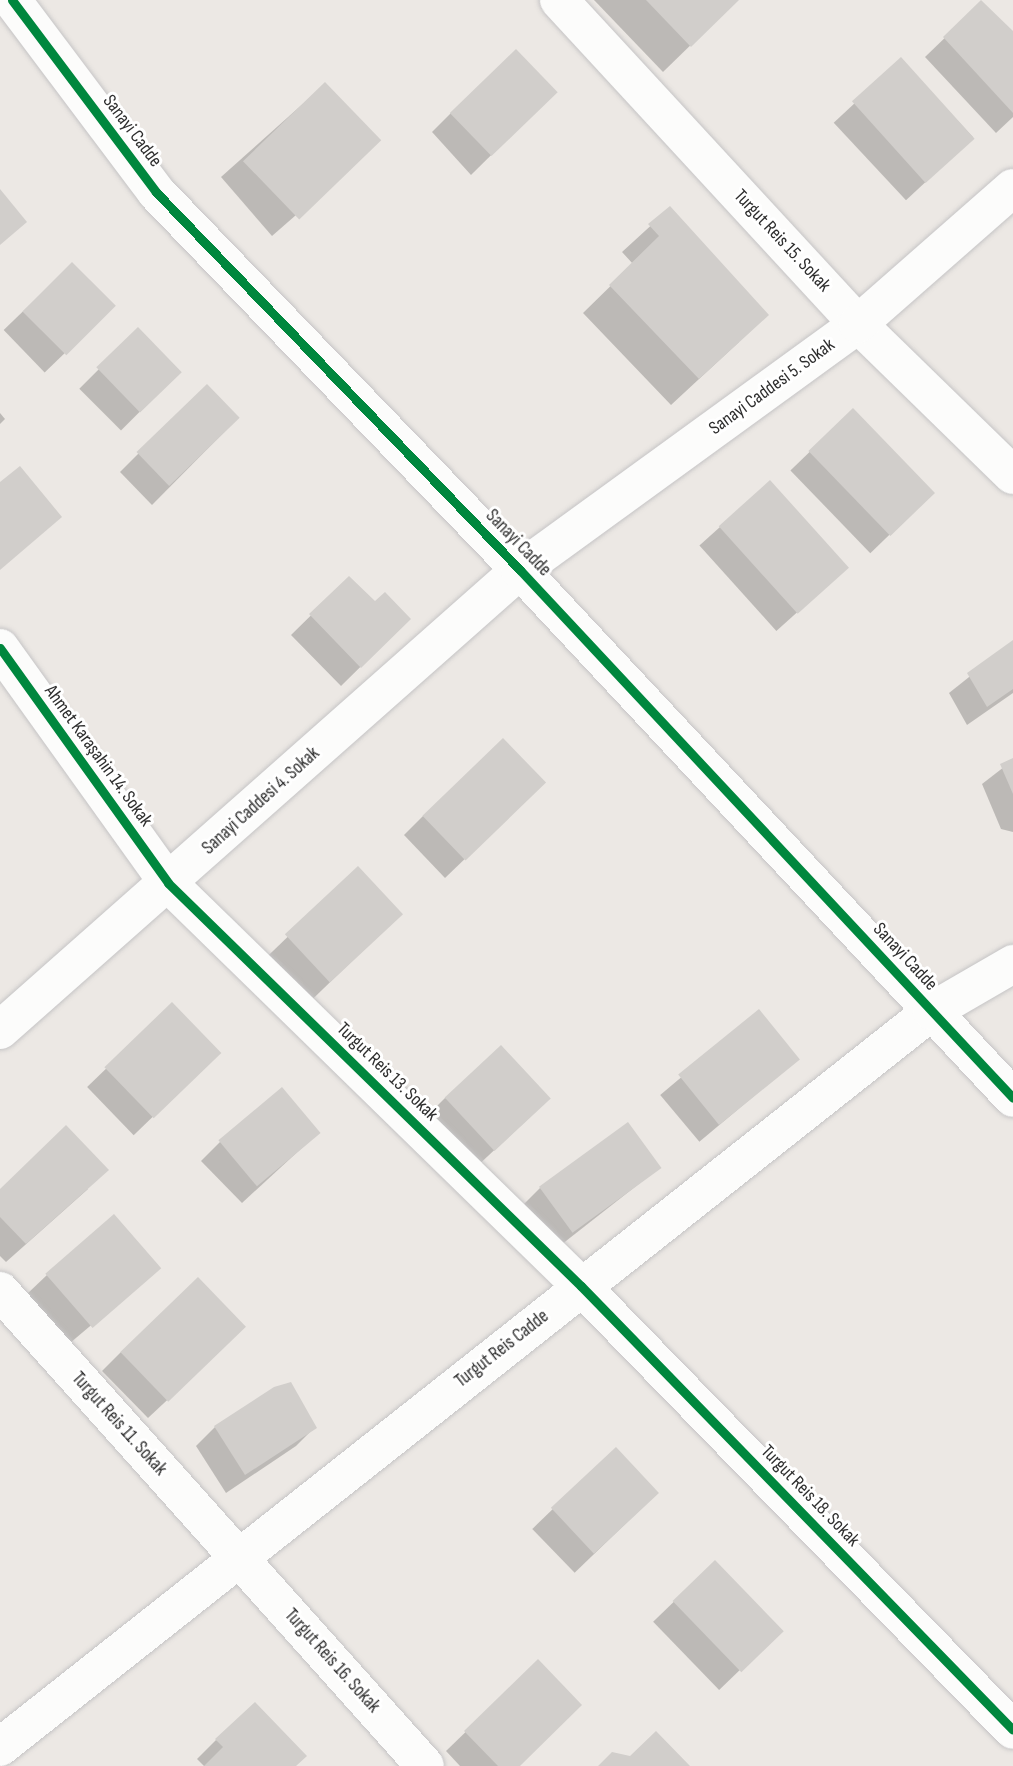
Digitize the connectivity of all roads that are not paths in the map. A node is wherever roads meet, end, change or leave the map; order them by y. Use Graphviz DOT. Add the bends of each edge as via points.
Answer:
graph roads {
  1 [pos="12,0"];
  2 [pos="559,0"];
  3 [pos="1013,188"];
  4 [pos="858,324"];
  5 [pos="1013,475"];
  6 [pos="520,570"];
  7 [pos="0,648"];
  8 [pos="168,883"];
  9 [pos="1013,964"];
  10 [pos="932,1011"];
  11 [pos="0,1030"];
  12 [pos="1013,1098"];
  13 [pos="581,1286"];
  14 [pos="0,1291"];
  15 [pos="239,1556"];
  16 [pos="1013,1730"];
  17 [pos="0,1747"];
  18 [pos="425,1766"];
  1 -- 6 [label="street, Sanayi Cadde" via="156,192"];
  2 -- 4 [label="street, Turgut Reis 15. Sokak"];
  3 -- 4 [label="street, Sanayi Caddesi 5. Sokak"];
  4 -- 5 [label="street, Turgut Reis 15. Sokak"];
  4 -- 6 [label="street, Sanayi Caddesi 5. Sokak"];
  6 -- 8 [label="street, Sanayi Caddesi 4. Sokak"];
  6 -- 10 [label="street, Sanayi Cadde"];
  7 -- 8 [label="street, Ahmet Karaşahin 14. Sokak"];
  8 -- 11 [label="street, Sanayi Caddesi 4. Sokak"];
  8 -- 13 [label="street, Turgut Reis 13. Sokak"];
  9 -- 10 [label="street, Turgut Reis Cadde"];
  10 -- 12 [label="street, Sanayi Cadde"];
  10 -- 13 [label="street, Turgut Reis Cadde"];
  13 -- 15 [label="street, Turgut Reis Cadde"];
  13 -- 16 [label="street, Turgut Reis 18. Sokak"];
  14 -- 15 [label="street, Turgut Reis 11. Sokak"];
  15 -- 17 [label="street, Turgut Reis Cadde"];
  15 -- 18 [label="street, Turgut Reis 16. Sokak"];
}
